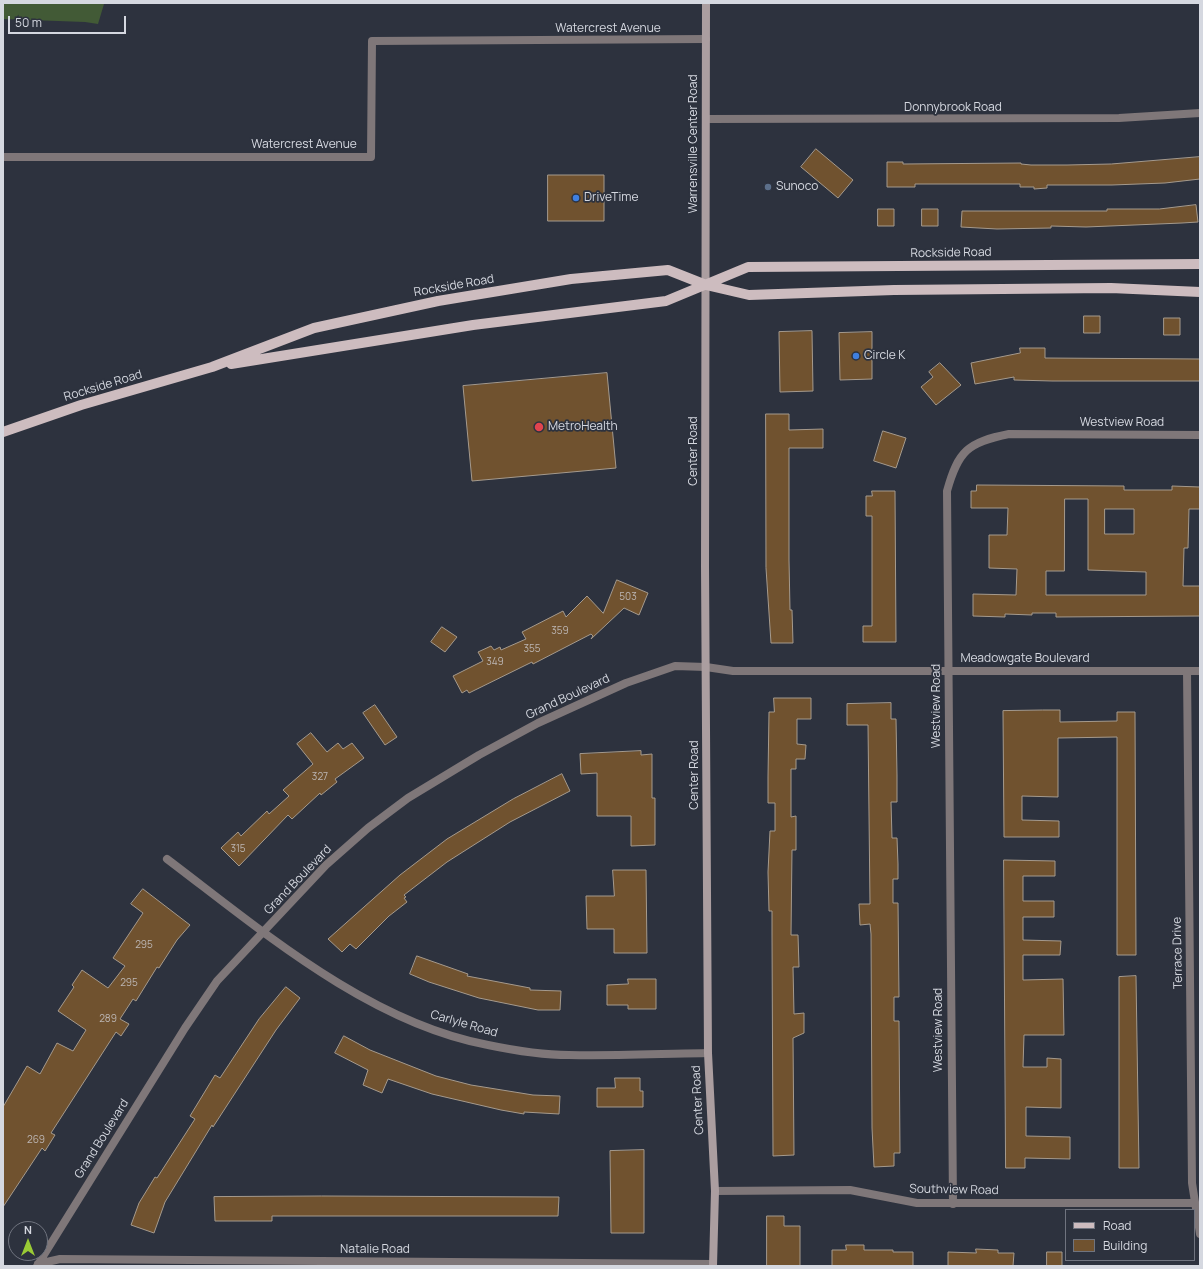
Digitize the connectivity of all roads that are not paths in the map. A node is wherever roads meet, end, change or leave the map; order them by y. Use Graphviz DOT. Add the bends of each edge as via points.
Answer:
graph roads {
  1 [pos="706,3"];
  2 [pos="706,39"];
  3 [pos="1200,112"];
  4 [pos="706,119"];
  5 [pos="3,157"];
  6 [pos="1200,264"];
  7 [pos="706,284"];
  8 [pos="1200,292"];
  9 [pos="212,367"];
  10 [pos="3,432"];
  11 [pos="1200,435"];
  12 [pos="706,667"];
  13 [pos="948,671"];
  14 [pos="1188,671"];
  15 [pos="1200,671"];
  16 [pos="167,859"];
  17 [pos="264,932"];
  18 [pos="708,1053"];
  19 [pos="715,1191"];
  20 [pos="1194,1202"];
  21 [pos="952,1204"];
  22 [pos="1200,1234"];
  23 [pos="37,1265"];
  24 [pos="713,1265"];
  1 -- 2 [label="main road, Warrensville Center Road"];
  2 -- 4 [label="main road, Warrensville Center Road"];
  2 -- 5 [label="street, Watercrest Avenue" via="372,41 372,157"];
  3 -- 4 [label="street, Donnybrook Road" via="1119,118"];
  4 -- 7 [label="main road, Warrensville Center Road"];
  6 -- 7 [label="main road, Rockside Road" via="748,267"];
  7 -- 8 [label="main road, Rockside Road" via="749,295 894,290 1104,288"];
  7 -- 9 [label="main road, Rockside Road" via="666,301 473,325"];
  7 -- 9 [label="main road, Rockside Road" via="668,270 571,279 438,301 314,328"];
  7 -- 12 [label="main road, Center Road"];
  9 -- 10 [label="main road, Rockside Road" via="81,405"];
  11 -- 13 [label="street, Westview Road" via="1009,434 985,439 965,451 954,468 947,491"];
  12 -- 13 [label="street, Meadowgate Boulevard" via="733,671"];
  12 -- 17 [label="street, Grand Boulevard" via="668,667 626,683 538,723 479,755 408,798 368,828 326,865"];
  12 -- 18 [label="main road, Center Road"];
  13 -- 14 [label="street, Meadowgate Boulevard"];
  13 -- 21 [label="street, Westview Road"];
  14 -- 15 [label="street, Meadowgate Boulevard"];
  14 -- 20 [label="street, Terrace Drive"];
  16 -- 17 [label="street, Carlyle Road"];
  17 -- 18 [label="street, Carlyle Road" via="340,984 400,1016 457,1037 488,1045 568,1055"];
  17 -- 23 [label="street, Grand Boulevard" via="217,981 189,1022"];
  18 -- 19 [label="main road, Center Road"];
  19 -- 21 [label="street, Southview Road" via="850,1190 917,1203"];
  19 -- 24 [label="main road, Center Road"];
  20 -- 21 [label="street, Southview Road"];
  20 -- 22 [label="street, Terrace Drive"];
  23 -- 24 [label="street, Natalie Road" via="60,1259"];
}
